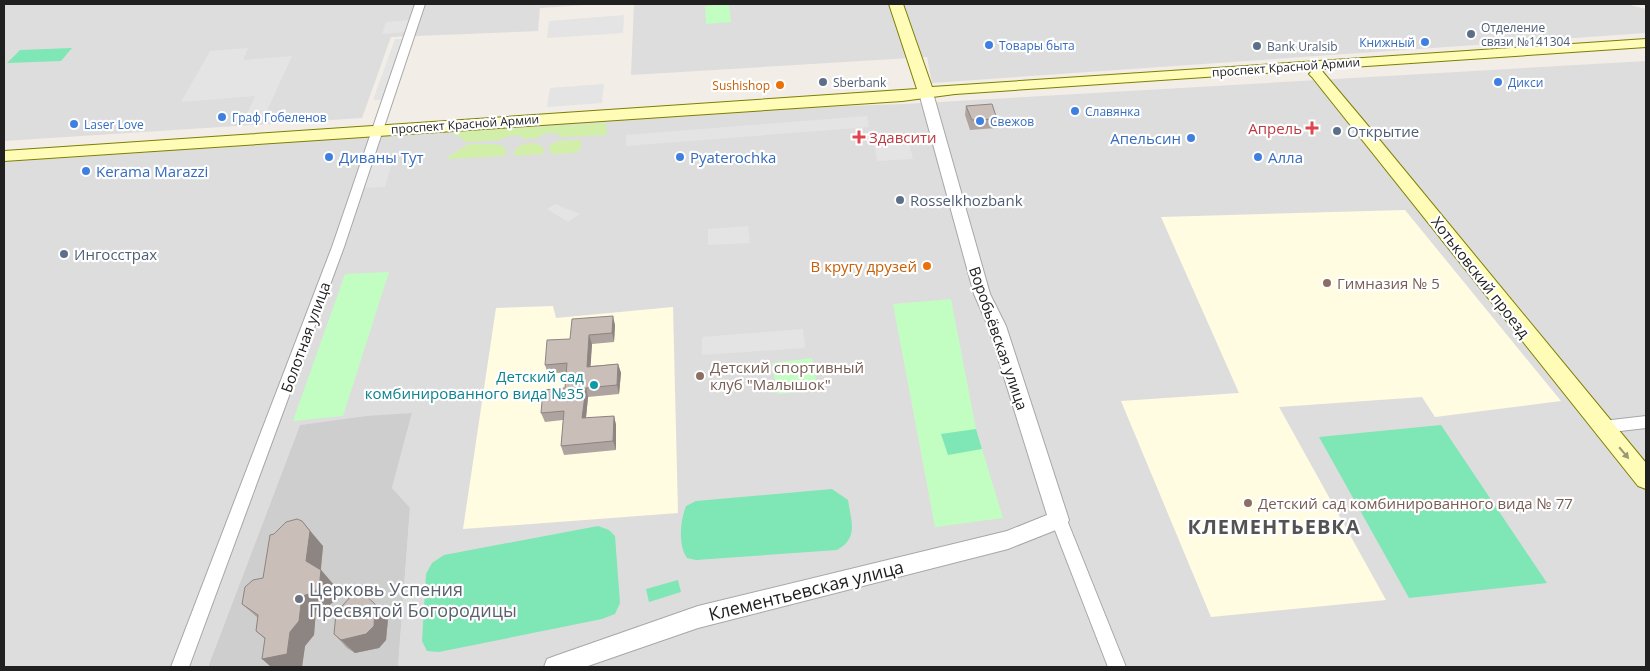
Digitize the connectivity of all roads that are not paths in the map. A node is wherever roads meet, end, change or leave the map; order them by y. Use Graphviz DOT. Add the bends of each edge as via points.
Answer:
graph roads {
  1 [pos="420,4"];
  2 [pos="896,4"];
  3 [pos="1646,44"];
  4 [pos="1646,54"];
  5 [pos="1318,74"];
  6 [pos="926,93"];
  7 [pos="378,129"];
  8 [pos="4,156"];
  9 [pos="1646,422"];
  10 [pos="1603,427"];
  11 [pos="1646,479"];
  12 [pos="1058,520"];
  13 [pos="180,667"];
  14 [pos="555,667"];
  15 [pos="1117,667"];
  1 -- 7 [label="street, Болотная улица"];
  2 -- 6 [label="main road, Воробьёвская улица"];
  3 -- 6 [label="main road, проспект Красной Армии"];
  4 -- 5 [label="main road, проспект Красной Армии"];
  5 -- 6 [label="main road, проспект Красной Армии"];
  5 -- 10 [label="main road, Хотьковский проезд"];
  6 -- 7 [label="main road, проспект Красной Армии"];
  6 -- 12 [label="street, Воробьёвская улица" via="982,294 998,326"];
  7 -- 8 [label="main road, проспект Красной Армии"];
  7 -- 13 [label="street, Болотная улица" via="338,247"];
  9 -- 10 [label="street"];
  10 -- 11 [label="main road, Хотьковский проезд, one-way"];
  12 -- 14 [label="street, Клементьевская улица" via="1008,540 698,617"];
  12 -- 15 [label="street, Воробьёвская улица"];
}
